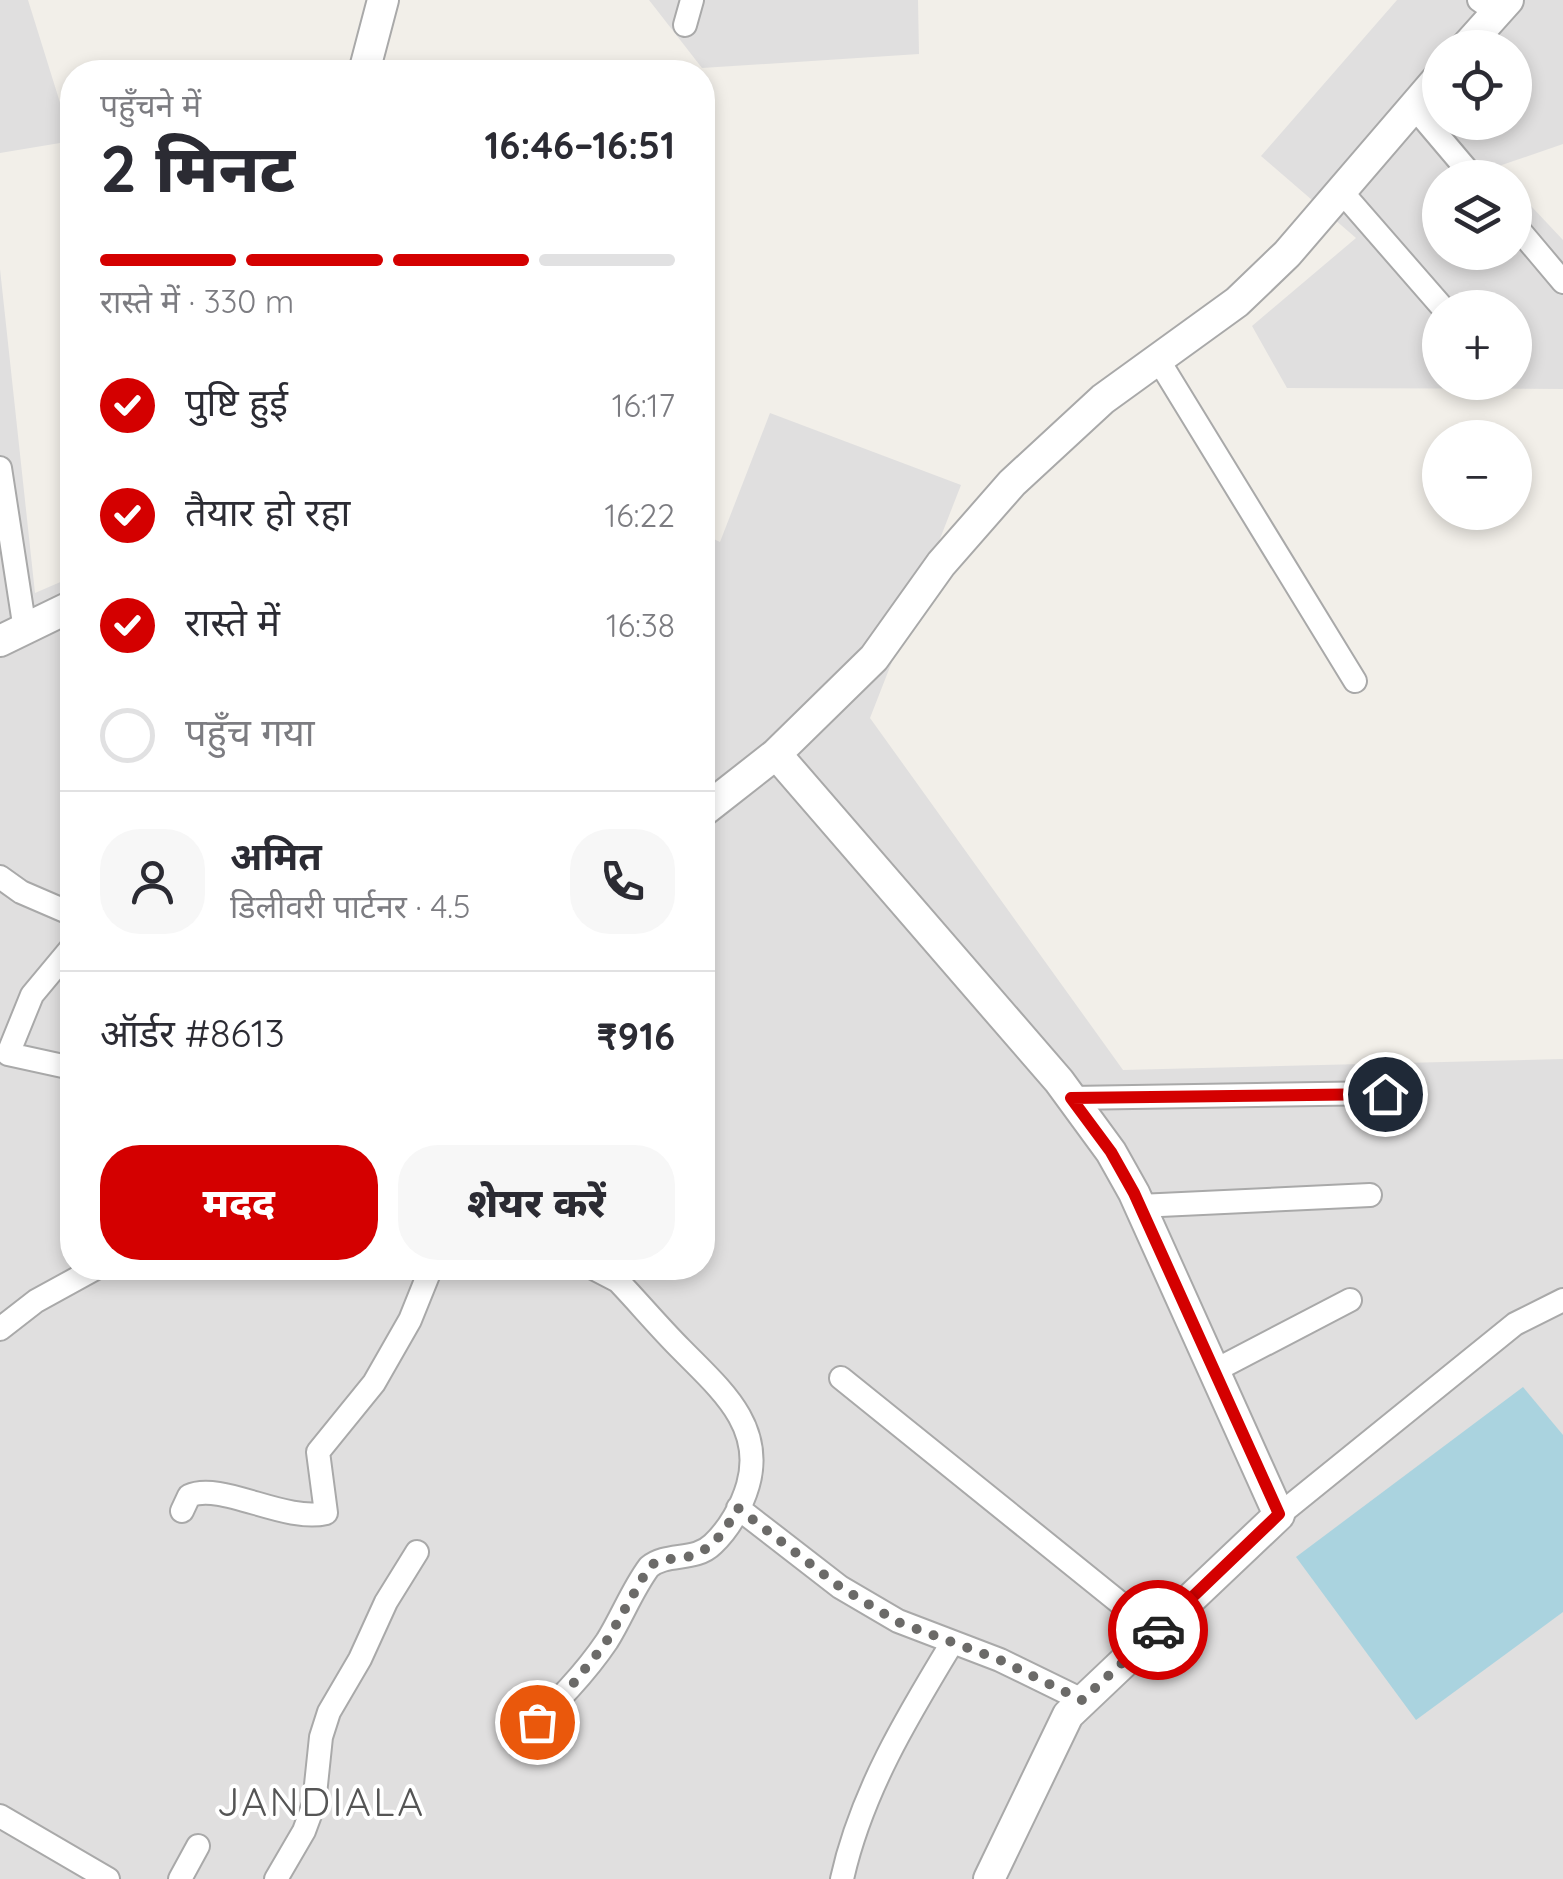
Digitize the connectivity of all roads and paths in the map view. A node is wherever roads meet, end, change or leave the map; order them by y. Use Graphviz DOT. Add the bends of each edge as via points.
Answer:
graph roads {
  1 [pos="383,0"];
  2 [pos="692,0"];
  3 [pos="1495,4"];
  4 [pos="685,25"];
  5 [pos="1477,30"];
  6 [pos="367,60"];
  7 [pos="1422,97"];
  8 [pos="1414,106"];
  9 [pos="1459,160"];
  10 [pos="1342,190"];
  11 [pos="1532,245"];
  12 [pos="1563,282"];
  13 [pos="1428,290"];
  14 [pos="1159,361"];
  15 [pos="0,468"];
  16 [pos="60,612"];
  17 [pos="12,636"];
  18 [pos="1355,681"];
  19 [pos="776,754"];
  20 [pos="715,805"];
  21 [pos="0,877"];
  22 [pos="60,909"];
  23 [pos="60,961"];
  24 [pos="4,1052"];
  25 [pos="60,1065"];
  26 [pos="1385,1094"];
  27 [pos="1071,1098"];
  28 [pos="1370,1195"];
  29 [pos="1140,1206"];
  30 [pos="74,1280"];
  31 [pos="426,1280"];
  32 [pos="616,1280"];
  33 [pos="1350,1300"];
  34 [pos="1563,1300"];
  35 [pos="0,1329"];
  36 [pos="1212,1372"];
  37 [pos="841,1378"];
  38 [pos="738,1508"];
  39 [pos="182,1511"];
  40 [pos="1279,1514"];
  41 [pos="417,1552"];
  42 [pos="1156,1632"];
  43 [pos="952,1643"];
  44 [pos="1082,1700"];
  45 [pos="518,1738"];
  46 [pos="0,1816"];
  47 [pos="198,1846"];
  48 [pos="108,1879"];
  49 [pos="180,1879"];
  50 [pos="276,1879"];
  51 [pos="842,1879"];
  52 [pos="990,1879"];
  1 -- 6 [label="street"];
  2 -- 4 [label="street"];
  3 -- 5 [label="street"];
  7 -- 8 [label="street"];
  8 -- 9 [label="street"];
  8 -- 10 [label="street"];
  10 -- 13 [label="street"];
  10 -- 14 [label="street" via="1237,302"];
  11 -- 12 [label="street"];
  14 -- 18 [label="street"];
  14 -- 19 [label="street" via="1103,400 1012,483 874,658"];
  15 -- 17 [label="street"];
  16 -- 17 [label="street"];
  19 -- 20 [label="street"];
  19 -- 27 [label="street"];
  21 -- 22 [label="street"];
  23 -- 24 [label="street" via="32,995"];
  24 -- 25 [label="street"];
  26 -- 27 [label="street"];
  27 -- 29 [label="street"];
  28 -- 29 [label="street"];
  29 -- 36 [label="street"];
  30 -- 35 [label="street"];
  31 -- 39 [label="street" via="374,1384 318,1452 326,1513 207,1492 189,1496"];
  32 -- 38 [label="street" via="746,1425 751,1473"];
  33 -- 36 [label="street"];
  34 -- 40 [label="street" via="1515,1324"];
  36 -- 40 [label="street"];
  37 -- 42 [label="street"];
  38 -- 43 [label="street" via="840,1587 898,1622"];
  38 -- 45 [label="street" via="712,1546 649,1567 584,1672"];
  40 -- 42 [label="street"];
  41 -- 50 [label="street" via="329,1712 314,1804"];
  42 -- 44 [label="street"];
  43 -- 44 [label="street"];
  43 -- 51 [label="street" via="867,1800"];
  44 -- 52 [label="street" via="1052,1740"];
  46 -- 48 [label="street"];
  47 -- 49 [label="street"];
}
